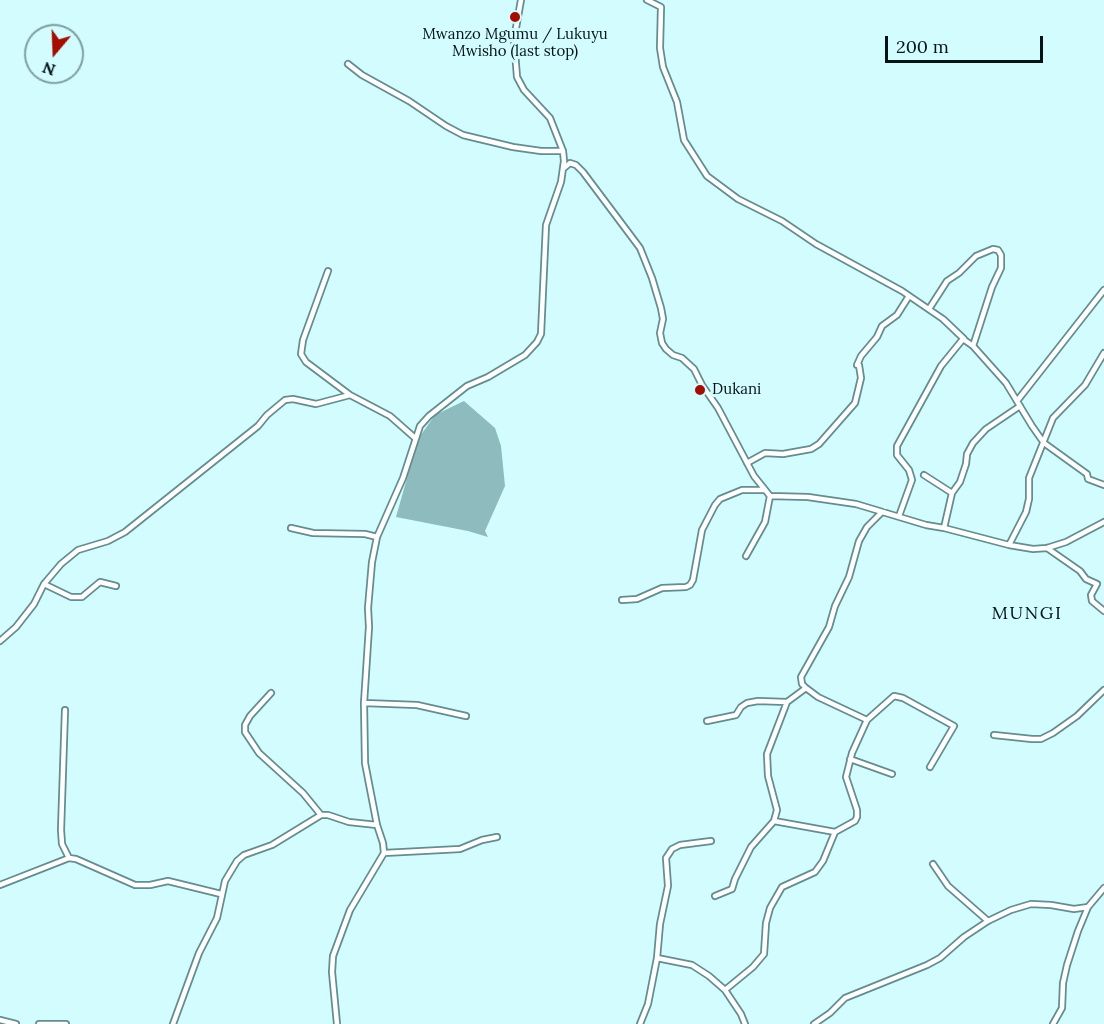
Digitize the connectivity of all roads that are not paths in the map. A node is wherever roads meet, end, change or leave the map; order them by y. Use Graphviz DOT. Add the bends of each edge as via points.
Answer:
graph roads {
  1 [pos="521,0"];
  2 [pos="647,0"];
  3 [pos="348,64"];
  4 [pos="563,151"];
  5 [pos="564,168"];
  6 [pos="328,271"];
  7 [pos="1104,290"];
  8 [pos="909,296"];
  9 [pos="929,309"];
  10 [pos="964,339"];
  11 [pos="973,346"];
  12 [pos="1104,353"];
  13 [pos="350,395"];
  14 [pos="1018,403"];
  15 [pos="415,438"];
  16 [pos="1044,443"];
  17 [pos="747,463"];
  18 [pos="924,475"];
  19 [pos="1104,485"];
  20 [pos="764,489"];
  21 [pos="952,494"];
  22 [pos="770,496"];
  23 [pos="882,512"];
  24 [pos="899,516"];
  25 [pos="1104,522"];
  26 [pos="291,528"];
  27 [pos="944,528"];
  28 [pos="376,537"];
  29 [pos="1009,545"];
  30 [pos="1047,548"];
  31 [pos="746,556"];
  32 [pos="44,584"];
  33 [pos="116,586"];
  34 [pos="622,600"];
  35 [pos="1104,611"];
  36 [pos="0,641"];
  37 [pos="806,688"];
  38 [pos="1104,690"];
  39 [pos="271,693"];
  40 [pos="787,702"];
  41 [pos="364,703"];
  42 [pos="65,710"];
  43 [pos="466,716"];
  44 [pos="867,720"];
  45 [pos="707,721"];
  46 [pos="994,735"];
  47 [pos="850,759"];
  48 [pos="930,767"];
  49 [pos="892,774"];
  50 [pos="321,815"];
  51 [pos="774,820"];
  52 [pos="377,825"];
  53 [pos="836,832"];
  54 [pos="497,837"];
  55 [pos="711,841"];
  56 [pos="384,852"];
  57 [pos="69,858"];
  58 [pos="933,864"];
  59 [pos="0,885"];
  60 [pos="1104,888"];
  61 [pos="221,894"];
  62 [pos="715,896"];
  63 [pos="1088,907"];
  64 [pos="988,921"];
  65 [pos="657,958"];
  66 [pos="725,990"];
  67 [pos="0,1020"];
  68 [pos="16,1024"];
  69 [pos="39,1024"];
  70 [pos="66,1024"];
  71 [pos="173,1024"];
  72 [pos="337,1024"];
  73 [pos="640,1024"];
  74 [pos="745,1024"];
  75 [pos="814,1024"];
  76 [pos="1053,1024"];
  1 -- 4 [label="street" via="514,39 517,77 550,118"];
  2 -- 8 [label="street" via="661,7 663,67 678,102 684,140 706,176 738,199"];
  3 -- 4 [label="street" via="463,135 541,152"];
  4 -- 5 [label="street"];
  5 -- 15 [label="street" via="546,225 543,322 537,342 507,368 463,388 429,416"];
  5 -- 17 [label="street" via="570,163 583,172 639,249 661,308 662,343 694,369"];
  6 -- 13 [label="street" via="301,354 306,363"];
  7 -- 14 [label="street"];
  8 -- 9 [label="street"];
  8 -- 17 [label="street" via="861,356 855,403 819,444 811,449 765,453"];
  9 -- 10 [label="street"];
  9 -- 11 [label="street" via="947,281 976,256 998,250 1000,268"];
  10 -- 11 [label="street"];
  10 -- 24 [label="street" via="946,358 897,446 897,455 912,480"];
  11 -- 14 [label="street" via="996,370"];
  12 -- 16 [label="street" via="1085,385 1053,418"];
  13 -- 15 [label="street" via="390,416"];
  13 -- 32 [label="street" via="316,404 285,400 169,498 124,532 78,550"];
  14 -- 16 [label="street"];
  14 -- 21 [label="street" via="973,443"];
  15 -- 28 [label="street" via="403,478"];
  16 -- 19 [label="street" via="1087,474 1088,479"];
  16 -- 29 [label="street" via="1029,478 1026,512"];
  17 -- 20 [label="street"];
  18 -- 21 [label="street"];
  20 -- 22 [label="street"];
  20 -- 34 [label="street" via="742,490 715,505 702,530 690,585 662,588 637,599"];
  21 -- 27 [label="street"];
  22 -- 23 [label="street" via="808,497"];
  22 -- 31 [label="street" via="765,522"];
  23 -- 24 [label="street"];
  23 -- 37 [label="street" via="867,527 856,547 829,627 802,672"];
  24 -- 27 [label="street"];
  25 -- 30 [label="street" via="1077,538"];
  26 -- 28 [label="street"];
  27 -- 29 [label="street"];
  28 -- 41 [label="street"];
  29 -- 30 [label="street"];
  30 -- 35 [label="street" via="1097,584 1092,601"];
  32 -- 33 [label="street" via="71,597 82,597 100,582"];
  32 -- 36 [label="street" via="28,612"];
  37 -- 40 [label="street"];
  37 -- 44 [label="street"];
  38 -- 46 [label="street" via="1077,716 1041,739"];
  39 -- 50 [label="street" via="250,716 245,732 259,753"];
  40 -- 45 [label="street" via="747,703 736,715"];
  40 -- 51 [label="street" via="767,754 777,810"];
  41 -- 43 [label="street" via="417,705"];
  41 -- 52 [label="street" via="365,763"];
  42 -- 57 [label="street" via="61,830"];
  44 -- 47 [label="street"];
  44 -- 48 [label="street" via="894,696 952,724 953,730"];
  47 -- 49 [label="street"];
  47 -- 53 [label="street" via="846,777 857,817"];
  50 -- 52 [label="street"];
  50 -- 61 [label="street" via="272,845 244,855 225,881"];
  51 -- 53 [label="street"];
  51 -- 62 [label="street" via="751,847 732,889"];
  52 -- 56 [label="street"];
  53 -- 66 [label="street" via="815,872 782,887 770,908 764,954"];
  54 -- 56 [label="street" via="460,849"];
  55 -- 65 [label="street" via="680,845 666,858 668,886"];
  56 -- 72 [label="street" via="350,910 333,956"];
  57 -- 59 [label="street"];
  57 -- 61 [label="street" via="135,885 168,881"];
  58 -- 64 [label="street" via="948,886"];
  60 -- 63 [label="street"];
  61 -- 71 [label="street" via="217,918 199,953"];
  63 -- 64 [label="street" via="1031,904"];
  63 -- 76 [label="street" via="1067,965 1062,1008"];
  64 -- 75 [label="street" via="940,958 852,994"];
  65 -- 66 [label="street" via="692,964"];
  65 -- 73 [label="street"];
  66 -- 74 [label="street"];
  67 -- 68 [label="street"];
  69 -- 70 [label="street"];
}
